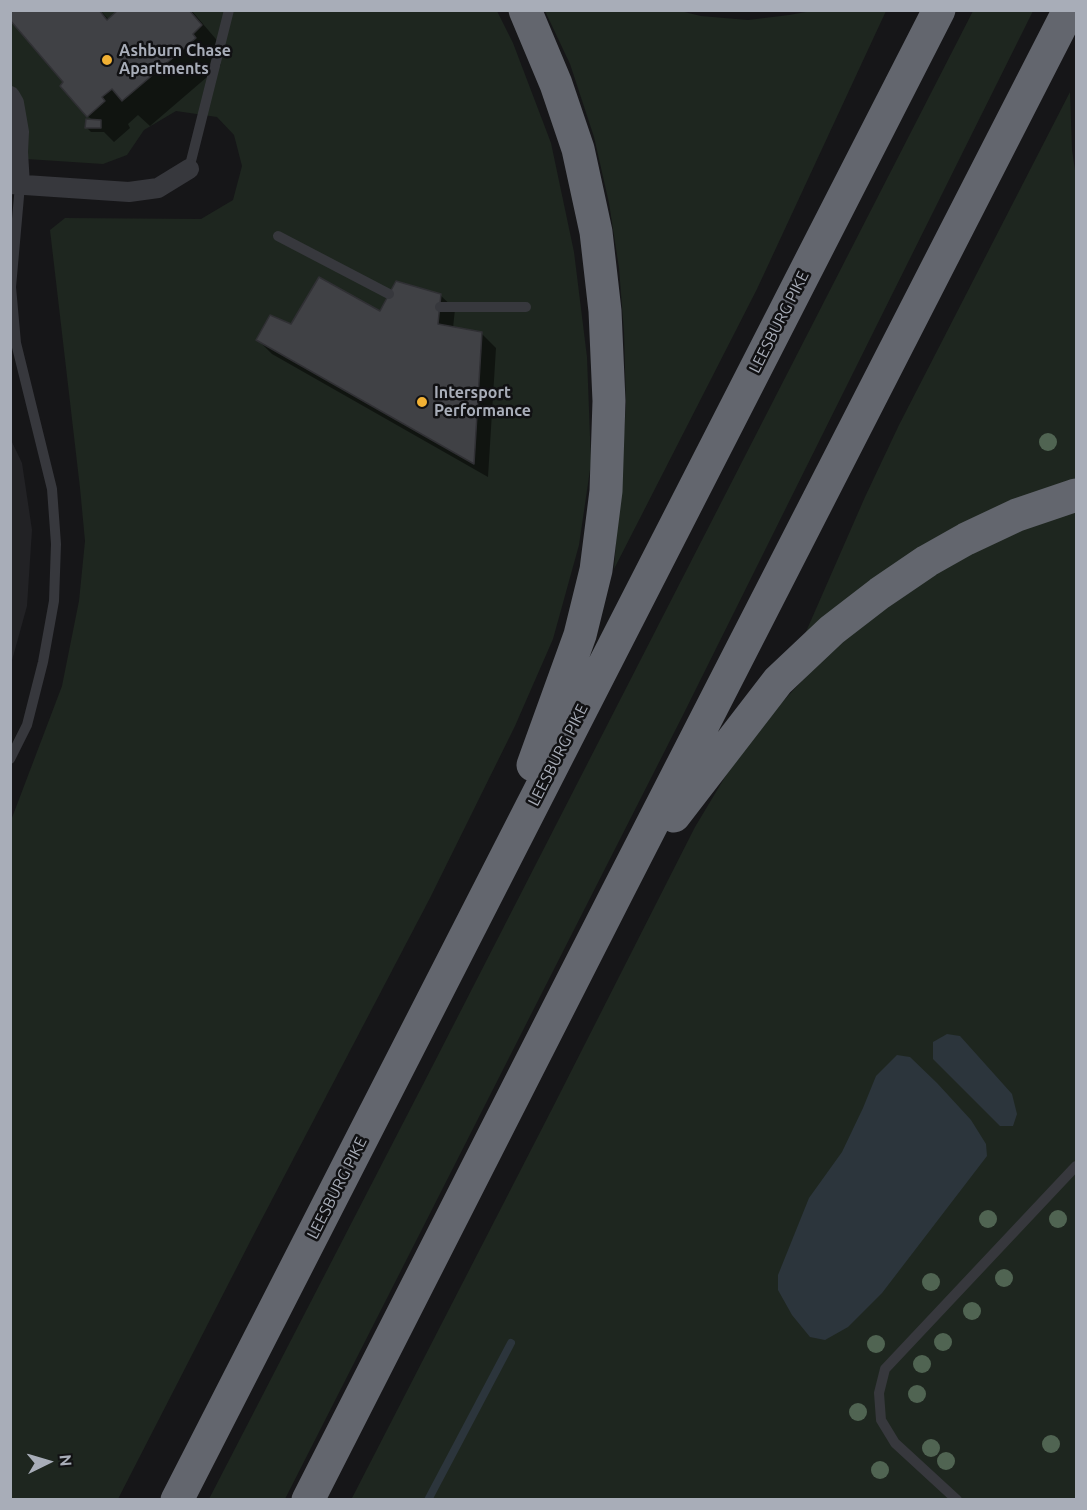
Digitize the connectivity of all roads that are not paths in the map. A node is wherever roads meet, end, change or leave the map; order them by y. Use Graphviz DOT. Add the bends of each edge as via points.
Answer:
graph roads {
  1 [pos="229,10"];
  2 [pos="525,10"];
  3 [pos="939,10"];
  4 [pos="1069,10"];
  5 [pos="10,96"];
  6 [pos="189,169"];
  7 [pos="15,184"];
  8 [pos="278,236"];
  9 [pos="389,294"];
  10 [pos="440,307"];
  11 [pos="526,307"];
  12 [pos="1077,495"];
  13 [pos="10,759"];
  14 [pos="620,887"];
  15 [pos="488,891"];
  16 [pos="1077,1166"];
  17 [pos="177,1500"];
  18 [pos="308,1500"];
  19 [pos="957,1500"];
  1 -- 6 [label="lane"];
  2 -- 15 [label="highway" via="578,149 596,232 609,401 606,491 596,570 580,635"];
  3 -- 15 [label="highway, LEESBURG PIKE"];
  4 -- 14 [label="highway"];
  5 -- 7 [label="street" via="19,132"];
  6 -- 7 [label="street" via="158,188 129,192"];
  7 -- 13 [label="lane" via="11,287 16,343 52,489 56,544 54,601 43,662 27,725"];
  8 -- 9 [label="lane"];
  10 -- 11 [label="lane"];
  12 -- 14 [label="highway" via="1017,515 966,539 899,580 832,630 778,681"];
  14 -- 18 [label="highway"];
  15 -- 17 [label="highway, LEESBURG PIKE"];
  16 -- 19 [label="lane" via="885,1369 879,1393 881,1420 895,1443"];
}
